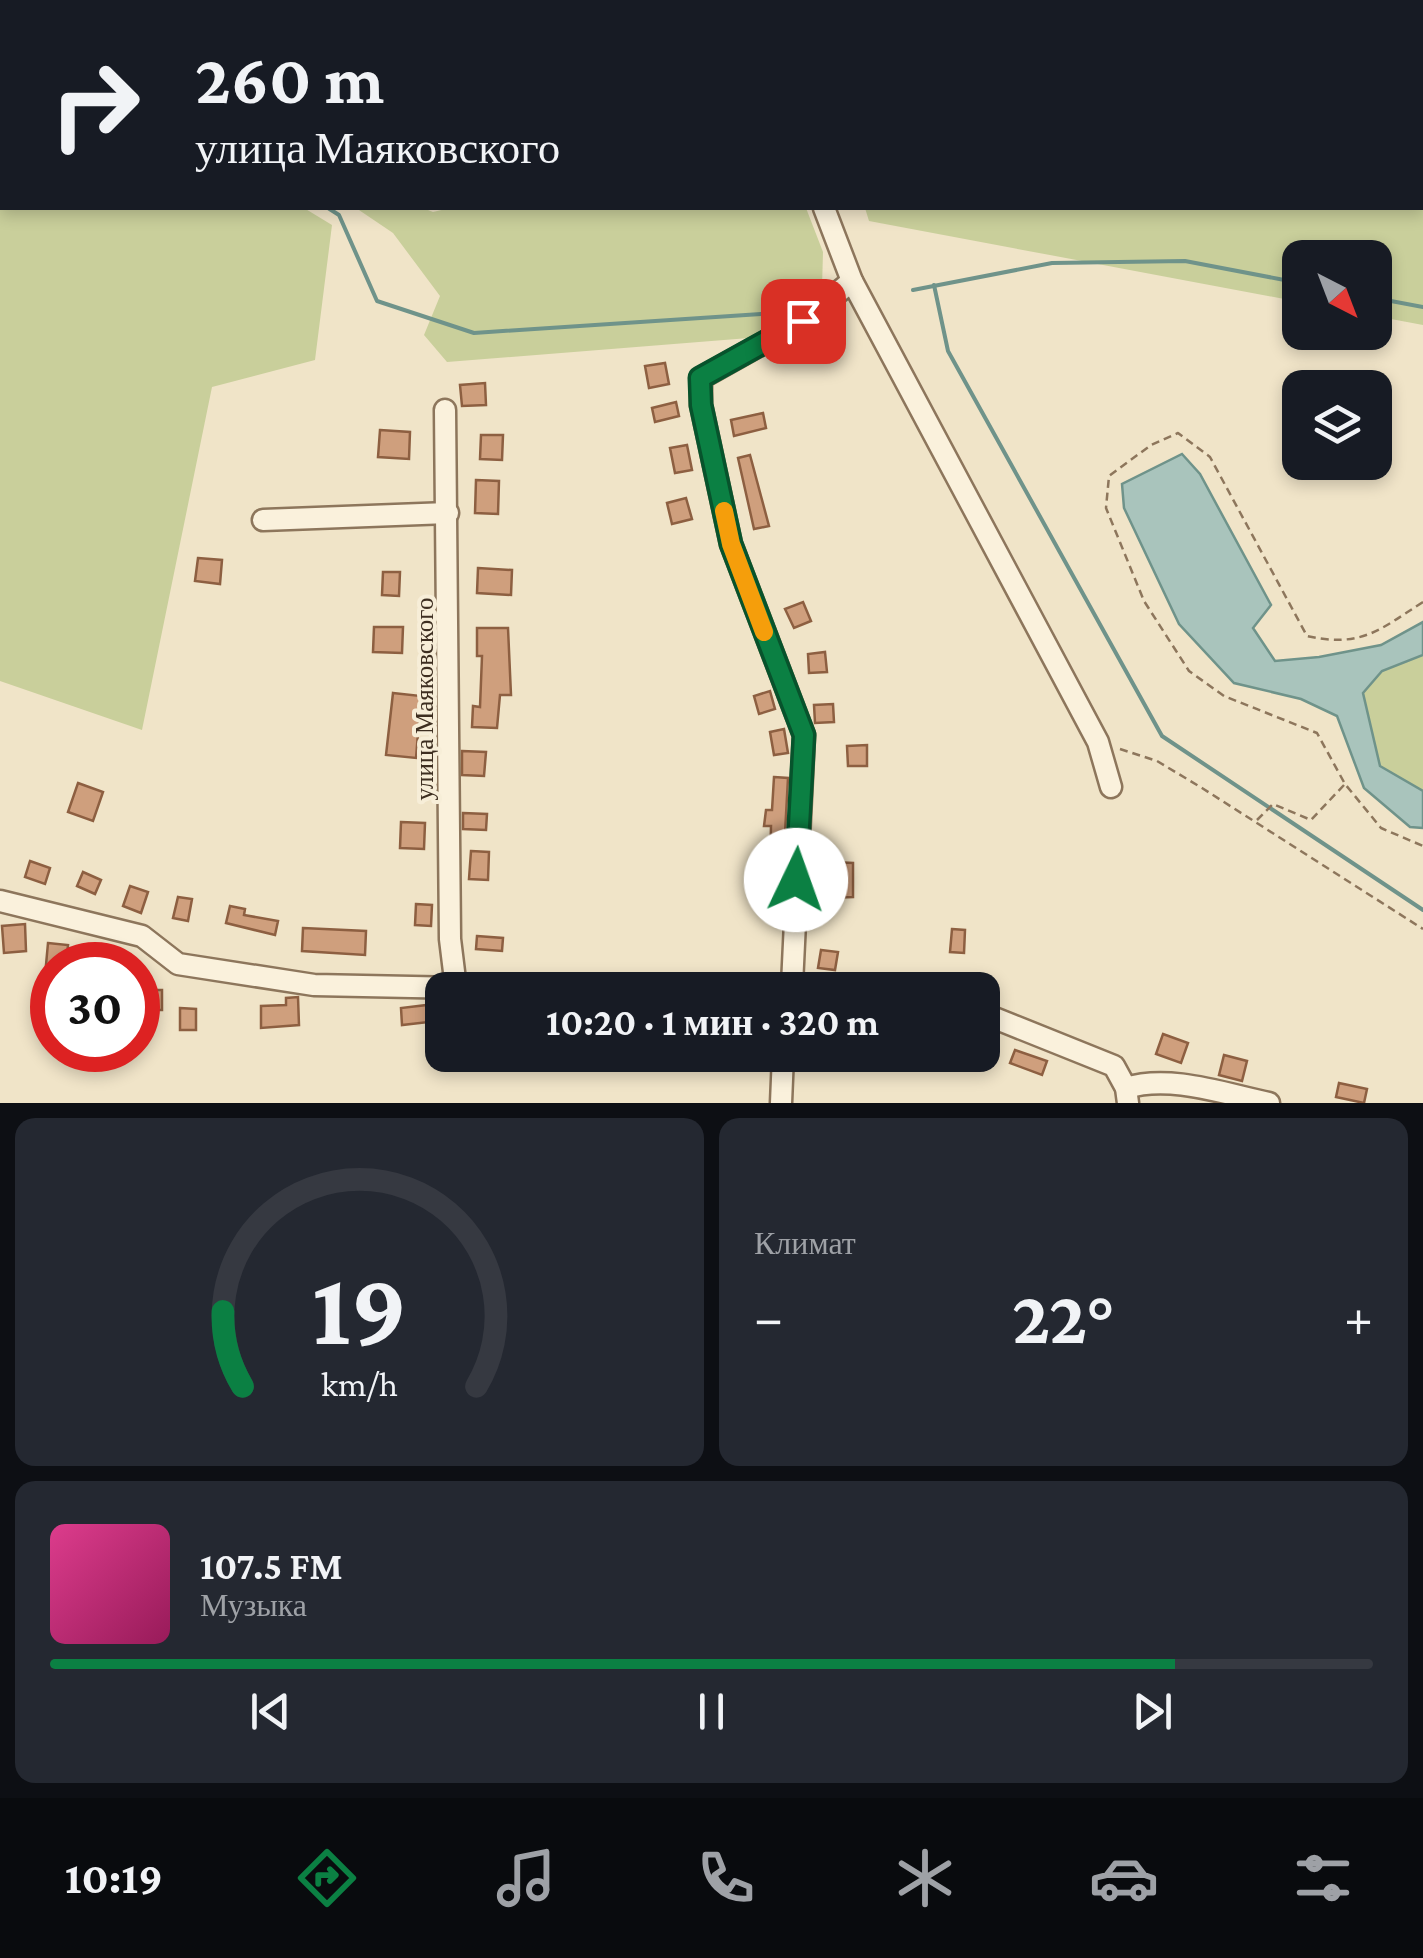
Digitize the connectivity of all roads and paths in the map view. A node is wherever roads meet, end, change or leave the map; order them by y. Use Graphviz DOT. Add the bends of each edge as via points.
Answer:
graph roads {
  1 [pos="825,210"];
  2 [pos="852,281"];
  3 [pos="445,410"];
  4 [pos="448,513"];
  5 [pos="263,520"];
  6 [pos="1423,602"];
  7 [pos="1098,742"];
  8 [pos="1344,784"];
  9 [pos="1111,787"];
  10 [pos="1255,822"];
  11 [pos="1423,846"];
  12 [pos="0,901"];
  13 [pos="1423,929"];
  14 [pos="454,972"];
  15 [pos="789,972"];
  16 [pos="425,987"];
  17 [pos="1000,1020"];
  18 [pos="782,1072"];
  19 [pos="1127,1096"];
  20 [pos="781,1103"];
  21 [pos="1269,1103"];
  1 -- 2 [label="street"];
  2 -- 7 [label="street"];
  2 -- 15 [label="street" via="803,321 700,378 731,544 804,735"];
  3 -- 4 [label="street, улица Маяковского"];
  4 -- 5 [label="street"];
  4 -- 14 [label="street, улица Маяковского"];
  6 -- 8 [label="path" via="1368,637 1331,642 1307,636 1210,457 1178,433 1109,476 1106,508 1138,586 1189,671 1224,696 1316,733"];
  7 -- 9 [label="street"];
  7 -- 10 [label="path" via="1156,761"];
  8 -- 10 [label="path" via="1311,820 1273,804"];
  8 -- 11 [label="path" via="1381,828"];
  10 -- 13 [label="path"];
  12 -- 16 [label="street" via="142,936 178,964 314,985"];
  17 -- 19 [label="street" via="1114,1066"];
  18 -- 20 [label="street"];
  19 -- 21 [label="street" via="1140,1084 1177,1085"];
}
